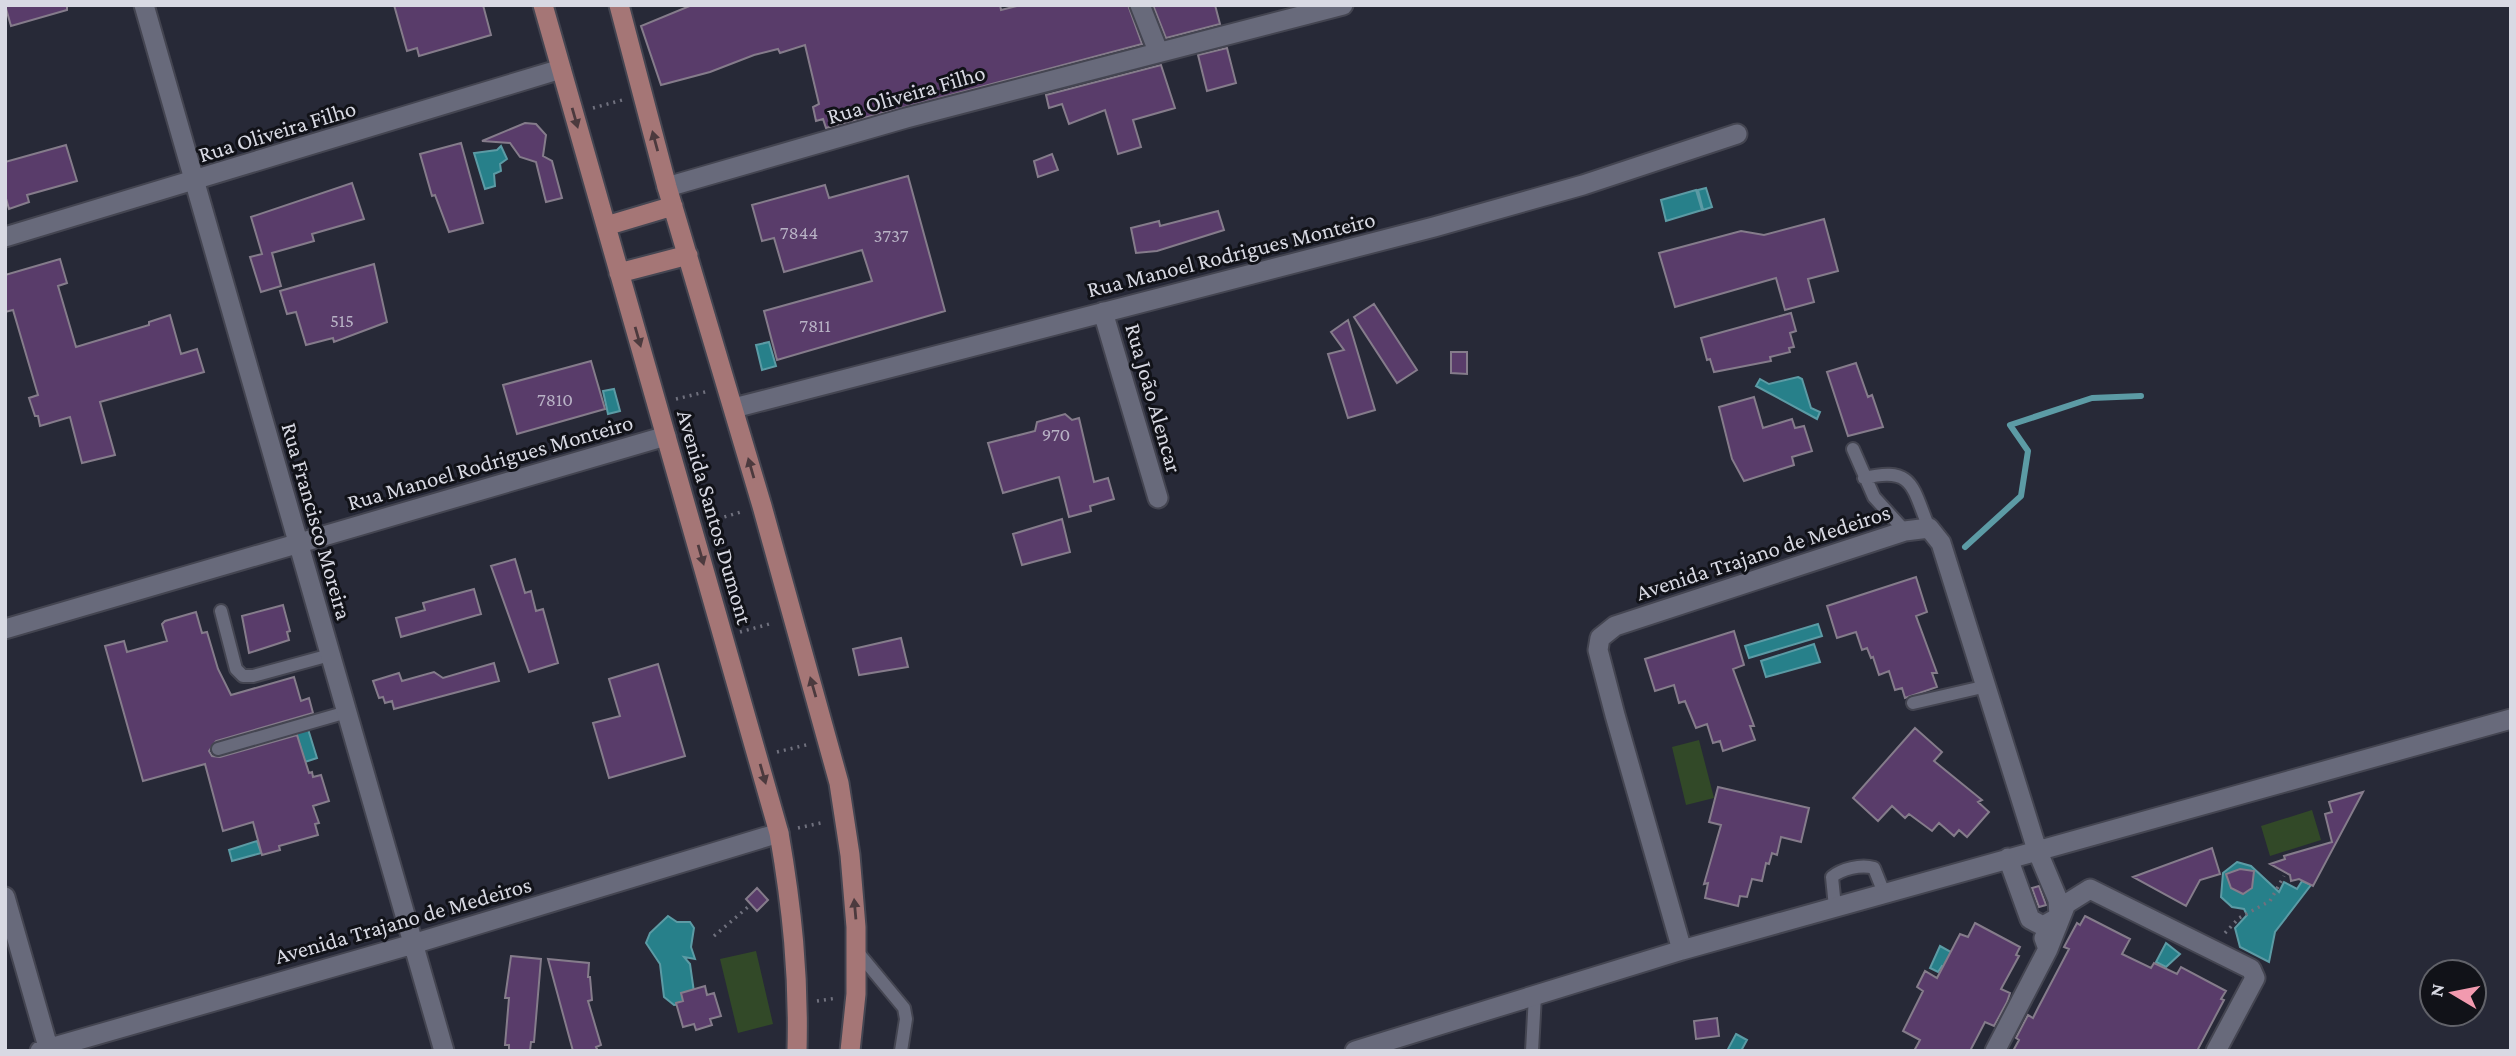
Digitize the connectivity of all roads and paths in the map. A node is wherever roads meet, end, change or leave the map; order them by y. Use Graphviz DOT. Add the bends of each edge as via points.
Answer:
graph roads {
  1 [pos="144,5"];
  2 [pos="543,5"];
  3 [pos="1140,5"];
  4 [pos="1343,5"];
  5 [pos="622,6"];
  6 [pos="1158,51"];
  7 [pos="561,69"];
  8 [pos="643,94"];
  9 [pos="574,113"];
  10 [pos="1737,134"];
  11 [pos="194,182"];
  12 [pos="667,187"];
  13 [pos="673,206"];
  14 [pos="606,226"];
  15 [pos="5,237"];
  16 [pos="688,255"];
  17 [pos="619,273"];
  18 [pos="1103,312"];
  19 [pos="727,386"];
  20 [pos="657,404"];
  21 [pos="734,408"];
  22 [pos="666,436"];
  23 [pos="1853,449"];
  24 [pos="1864,478"];
  25 [pos="1158,498"];
  26 [pos="762,506"];
  27 [pos="693,527"];
  28 [pos="1929,528"];
  29 [pos="1905,531"];
  30 [pos="298,544"];
  31 [pos="221,611"];
  32 [pos="793,618"];
  33 [pos="5,629"];
  34 [pos="724,636"];
  35 [pos="330,655"];
  36 [pos="1987,685"];
  37 [pos="1913,703"];
  38 [pos="347,712"];
  39 [pos="2511,719"];
  40 [pos="827,740"];
  41 [pos="218,748"];
  42 [pos="758,757"];
  43 [pos="844,817"];
  44 [pos="779,833"];
  45 [pos="2037,850"];
  46 [pos="2008,858"];
  47 [pos="2284,876"];
  48 [pos="2054,889"];
  49 [pos="2090,890"];
  50 [pos="1884,893"];
  51 [pos="5,897"];
  52 [pos="748,907"];
  53 [pos="1835,907"];
  54 [pos="2059,917"];
  55 [pos="2036,925"];
  56 [pos="714,936"];
  57 [pos="414,944"];
  58 [pos="2049,949"];
  59 [pos="856,950"];
  60 [pos="1682,950"];
  61 [pos="2217,951"];
  62 [pos="856,994"];
  63 [pos="1535,995"];
  64 [pos="798,1004"];
  65 [pos="44,1049"];
  66 [pos="444,1051"];
  67 [pos="797,1051"];
  68 [pos="850,1051"];
  69 [pos="901,1051"];
  70 [pos="1355,1051"];
  71 [pos="1532,1051"];
  72 [pos="1995,1051"];
  73 [pos="2216,1051"];
  1 -- 11 [label="street, Rua Francisco Moreira"];
  2 -- 7 [label="main road, Avenida Santos Dumont"];
  3 -- 6 [label="street"];
  4 -- 6 [label="street, Rua Oliveira Filho"];
  5 -- 8 [label="main road, Avenida Santos Dumont"];
  6 -- 12 [label="street, Rua Oliveira Filho"];
  7 -- 9 [label="main road, Avenida Santos Dumont"];
  7 -- 11 [label="street, Rua Oliveira Filho"];
  8 -- 9 [label="path"];
  12 -- 8 [label="main road, Avenida Santos Dumont, one-way"];
  9 -- 14 [label="main road, Avenida Santos Dumont, one-way"];
  10 -- 18 [label="street, Rua Manoel Rodrigues Monteiro" via="1583,186"];
  11 -- 15 [label="street, Rua Oliveira Filho"];
  11 -- 30 [label="street, Rua Francisco Moreira"];
  12 -- 13 [label="main road, Avenida Santos Dumont"];
  13 -- 14 [label="main road"];
  13 -- 16 [label="main road, Avenida Santos Dumont"];
  14 -- 17 [label="main road, Avenida Santos Dumont"];
  16 -- 17 [label="main road"];
  16 -- 19 [label="main road, Avenida Santos Dumont"];
  17 -- 20 [label="main road, Avenida Santos Dumont, one-way"];
  18 -- 21 [label="street, Rua Manoel Rodrigues Monteiro"];
  18 -- 25 [label="street, Rua João Alencar"];
  19 -- 20 [label="path"];
  19 -- 21 [label="main road, Avenida Santos Dumont"];
  20 -- 22 [label="main road, Avenida Santos Dumont"];
  26 -- 21 [label="main road, Avenida Santos Dumont, one-way"];
  22 -- 27 [label="main road, Avenida Santos Dumont"];
  22 -- 30 [label="street, Rua Manoel Rodrigues Monteiro"];
  23 -- 24 [label="lane"];
  24 -- 28 [label="lane" via="1884,473 1904,476"];
  24 -- 29 [label="lane" via="1874,497"];
  26 -- 27 [label="path"];
  26 -- 32 [label="main road, Avenida Santos Dumont"];
  27 -- 34 [label="main road, Avenida Santos Dumont, one-way"];
  28 -- 29 [label="street, Avenida Trajano de Medeiros"];
  28 -- 36 [label="street" via="1941,543"];
  29 -- 60 [label="street, Avenida Trajano de Medeiros" via="1615,626 1600,638 1598,650 1615,715"];
  30 -- 33 [label="street, Rua Manoel Rodrigues Monteiro"];
  30 -- 35 [label="street, Rua Francisco Moreira"];
  31 -- 35 [label="lane" via="236,669 243,676"];
  32 -- 34 [label="path"];
  40 -- 32 [label="main road, Avenida Santos Dumont, one-way"];
  34 -- 42 [label="main road, Avenida Santos Dumont"];
  35 -- 38 [label="street, Rua Francisco Moreira"];
  36 -- 37 [label="lane"];
  36 -- 45 [label="street"];
  38 -- 41 [label="lane"];
  38 -- 57 [label="street, Rua Francisco Moreira"];
  39 -- 45 [label="street"];
  40 -- 42 [label="path"];
  40 -- 43 [label="main road, Avenida Santos Dumont"];
  42 -- 44 [label="main road, Avenida Santos Dumont, one-way"];
  43 -- 44 [label="path"];
  59 -- 43 [label="main road, Avenida Santos Dumont, one-way"];
  44 -- 57 [label="street, Avenida Trajano de Medeiros"];
  44 -- 64 [label="main road, Avenida Santos Dumont" via="792,905"];
  45 -- 46 [label="street"];
  45 -- 48 [label="street"];
  46 -- 50 [label="street"];
  46 -- 55 [label="street"];
  47 -- 61 [label="path" via="2264,905 2228,928"];
  48 -- 49 [label="street"];
  48 -- 54 [label="street"];
  49 -- 54 [label="street" via="2066,904"];
  49 -- 61 [label="street"];
  50 -- 53 [label="street"];
  50 -- 53 [label="lane" via="1874,867 1862,866 1832,877"];
  51 -- 65 [label="street"];
  52 -- 56 [label="path"];
  53 -- 60 [label="street"];
  54 -- 55 [label="street" via="2048,925"];
  54 -- 58 [label="street"];
  55 -- 58 [label="street"];
  57 -- 65 [label="street, Avenida Trajano de Medeiros"];
  57 -- 66 [label="street, Rua Francisco Moreira"];
  58 -- 72 [label="street"];
  59 -- 62 [label="main road, Avenida Santos Dumont"];
  59 -- 69 [label="lane" via="904,1008"];
  60 -- 63 [label="street"];
  61 -- 73 [label="street" via="2252,968 2255,975"];
  62 -- 64 [label="path"];
  62 -- 68 [label="main road, Avenida Santos Dumont"];
  63 -- 70 [label="street"];
  63 -- 71 [label="lane"];
  64 -- 67 [label="main road, Avenida Santos Dumont"];
}
